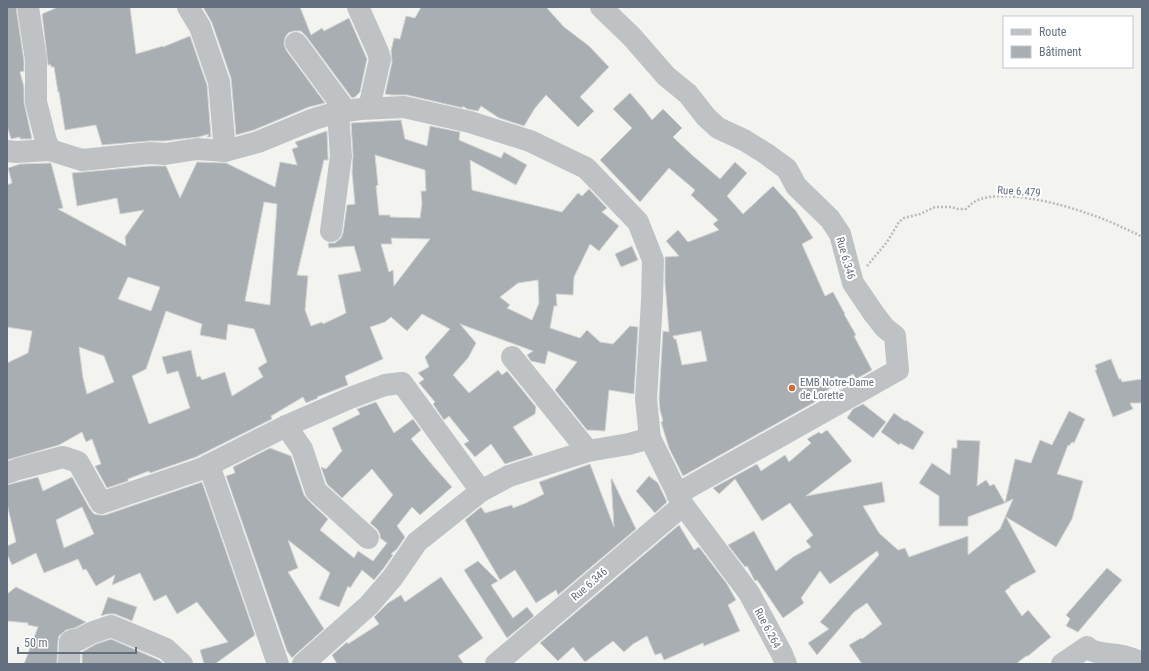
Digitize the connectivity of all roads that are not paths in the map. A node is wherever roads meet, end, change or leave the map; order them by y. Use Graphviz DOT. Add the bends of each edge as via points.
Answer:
graph roads {
  1 [pos="28,7"];
  2 [pos="188,7"];
  3 [pos="358,7"];
  4 [pos="601,7"];
  5 [pos="296,43"];
  6 [pos="369,108"];
  7 [pos="342,111"];
  8 [pos="7,150"];
  9 [pos="50,150"];
  10 [pos="225,151"];
  11 [pos="331,231"];
  12 [pos="512,357"];
  13 [pos="286,426"];
  14 [pos="650,438"];
  15 [pos="588,451"];
  16 [pos="209,465"];
  17 [pos="7,473"];
  18 [pos="481,491"];
  19 [pos="680,499"];
  20 [pos="368,538"];
  21 [pos="1139,660"];
  22 [pos="69,664"];
  23 [pos="182,664"];
  24 [pos="278,664"];
  25 [pos="303,664"];
  26 [pos="496,664"];
  27 [pos="786,664"];
  28 [pos="1062,664"];
  1 -- 9 [label="street" via="36,60 36,102"];
  2 -- 10 [label="street" via="200,27 219,82"];
  3 -- 6 [label="street" via="380,59"];
  4 -- 19 [label="street, Rue 6.346" via="666,76 688,94 718,128 744,140 788,169 796,186 830,219 840,234 852,282 885,328 895,336 898,370"];
  5 -- 7 [label="street"];
  6 -- 7 [label="street, Rue 6.264"];
  6 -- 14 [label="street, Rue 6.264" via="404,107 470,122 530,141 586,168 638,222 653,260 646,399"];
  7 -- 10 [label="street, Rue 6.264" via="314,119 258,142"];
  7 -- 11 [label="street" via="341,156"];
  8 -- 9 [label="street"];
  9 -- 10 [label="street, Rue 6.264" via="82,160 197,149"];
  12 -- 15 [label="street"];
  13 -- 16 [label="street"];
  13 -- 18 [label="street" via="385,385 402,383"];
  13 -- 20 [label="street" via="302,449 316,491"];
  14 -- 15 [label="street"];
  14 -- 19 [label="street, Rue 6.264"];
  15 -- 18 [label="street" via="509,476"];
  16 -- 17 [label="street" via="101,503 78,462 63,457"];
  16 -- 24 [label="street"];
  18 -- 25 [label="street" via="417,542 393,577 368,605"];
  19 -- 26 [label="street, Rue 6.346"];
  19 -- 27 [label="street, Rue 6.264" via="749,593"];
  21 -- 28 [label="street" via="1099,653 1086,647"];
  22 -- 23 [label="street" via="70,642 110,626 166,649"];
}
